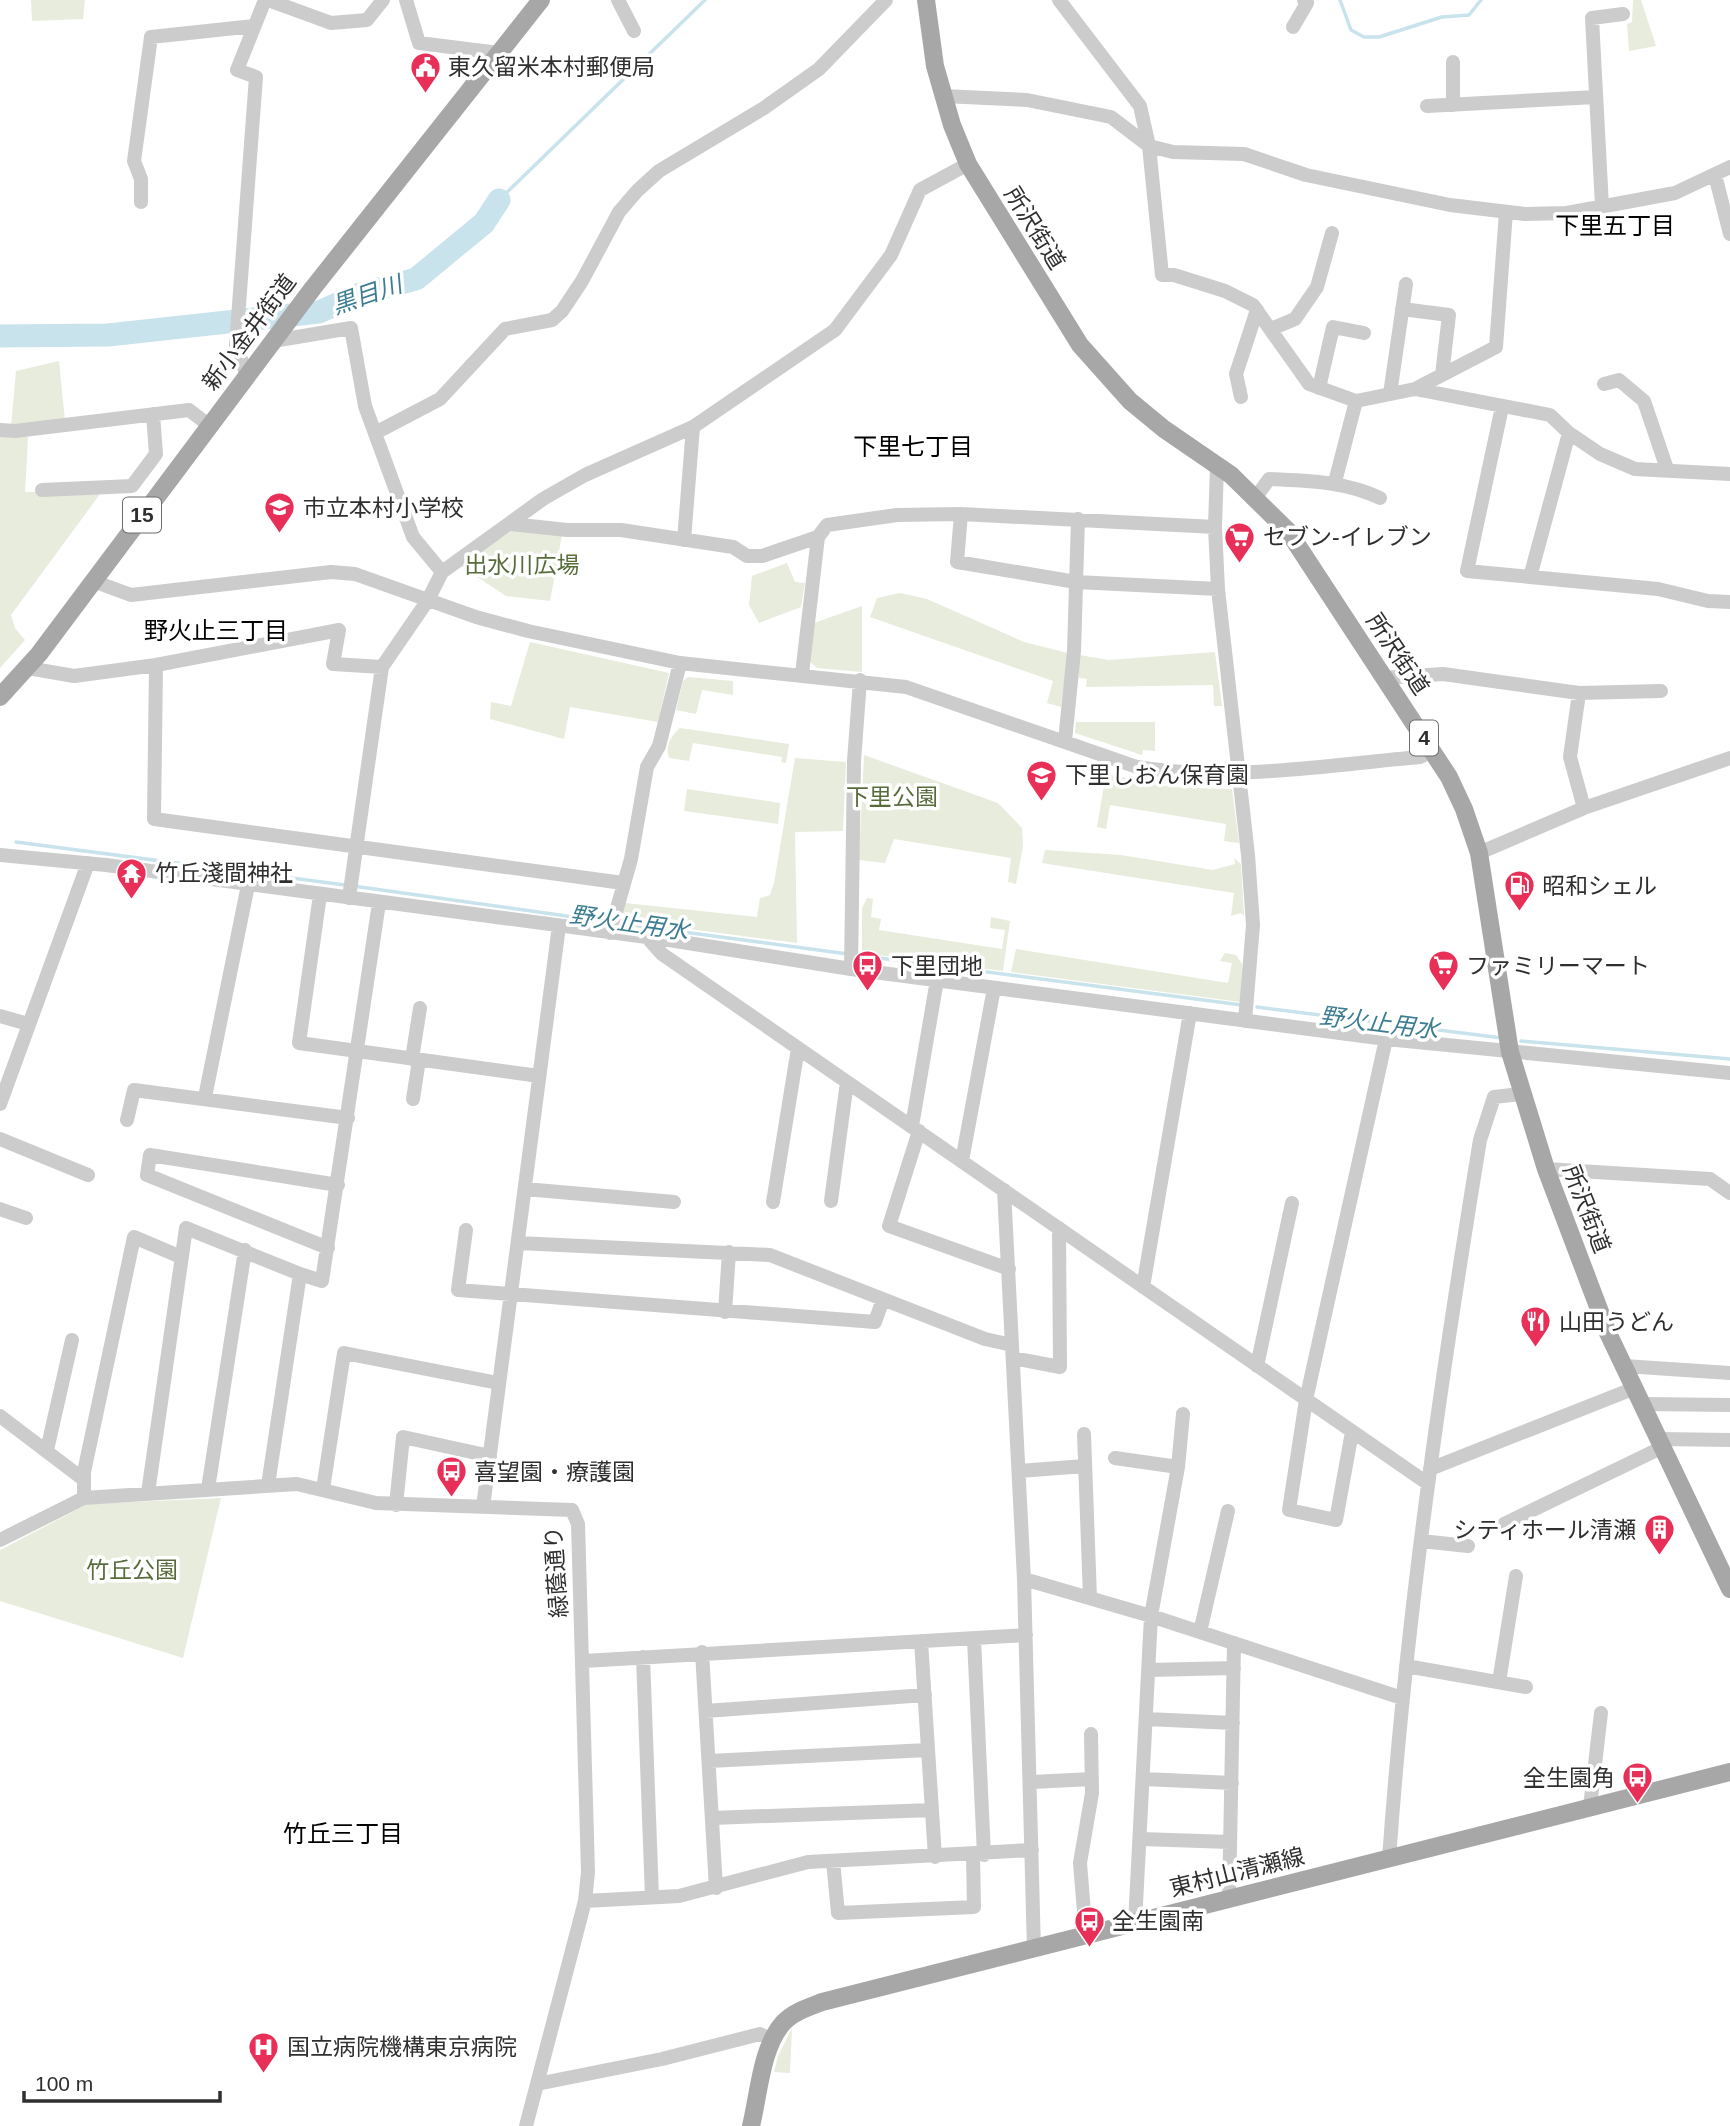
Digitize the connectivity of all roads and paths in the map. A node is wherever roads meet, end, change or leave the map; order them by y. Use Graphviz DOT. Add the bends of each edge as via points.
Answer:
graph roads {
  1 [pos="266,0"];
  2 [pos="383,0"];
  3 [pos="406,0"];
  4 [pos="541,0"];
  5 [pos="618,0"];
  6 [pos="886,0"];
  7 [pos="926,0"];
  8 [pos="1059,0"];
  9 [pos="1304,0"];
  10 [pos="1623,14"];
  11 [pos="254,26"];
  12 [pos="1293,27"];
  13 [pos="634,31"];
  14 [pos="499,53"];
  15 [pos="1453,62"];
  16 [pos="943,96"];
  17 [pos="1597,97"];
  18 [pos="1453,105"];
  19 [pos="1427,106"];
  20 [pos="1149,146"];
  21 [pos="968,164"];
  22 [pos="1730,167"];
  23 [pos="1715,175"];
  24 [pos="141,202"];
  25 [pos="1602,206"];
  26 [pos="1506,212"];
  27 [pos="1332,233"];
  28 [pos="1730,233"];
  29 [pos="1406,284"];
  30 [pos="1402,309"];
  31 [pos="1257,310"];
  32 [pos="1271,329"];
  33 [pos="1364,333"];
  34 [pos="277,337"];
  35 [pos="1442,375"];
  36 [pos="247,376"];
  37 [pos="1604,384"];
  38 [pos="1319,388"];
  39 [pos="1415,389"];
  40 [pos="1390,394"];
  41 [pos="1241,397"];
  42 [pos="1356,401"];
  43 [pos="1502,407"];
  44 [pos="153,414"];
  45 [pos="209,426"];
  46 [pos="693,427"];
  47 [pos="0,430"];
  48 [pos="377,432"];
  49 [pos="1569,433"];
  50 [pos="1217,466"];
  51 [pos="1667,469"];
  52 [pos="1730,474"];
  53 [pos="1335,482"];
  54 [pos="42,490"];
  55 [pos="1256,497"];
  56 [pos="1380,498"];
  57 [pos="961,514"];
  58 [pos="1078,519"];
  59 [pos="511,524"];
  60 [pos="1215,527"];
  61 [pos="818,537"];
  62 [pos="684,540"];
  63 [pos="442,572"];
  64 [pos="1530,577"];
  65 [pos="93,581"];
  66 [pos="1076,582"];
  67 [pos="1218,589"];
  68 [pos="428,600"];
  69 [pos="1730,602"];
  70 [pos="680,663"];
  71 [pos="156,665"];
  72 [pos="382,667"];
  73 [pos="28,668"];
  74 [pos="802,674"];
  75 [pos="1383,678"];
  76 [pos="860,680"];
  77 [pos="1661,691"];
  78 [pos="1579,692"];
  79 [pos="0,696"];
  80 [pos="1065,741"];
  81 [pos="1433,750"];
  82 [pos="1730,758"];
  83 [pos="1239,772"];
  84 [pos="1584,808"];
  85 [pos="356,848"];
  86 [pos="1479,853"];
  87 [pos="0,855"];
  88 [pos="88,863"];
  89 [pos="623,883"];
  90 [pos="248,884"];
  91 [pos="350,891"];
  92 [pos="320,895"];
  93 [pos="379,903"];
  94 [pos="559,926"];
  95 [pos="611,927"];
  96 [pos="647,937"];
  97 [pos="852,959"];
  98 [pos="937,980"];
  99 [pos="994,988"];
  100 [pos="420,1008"];
  101 [pos="1190,1013"];
  102 [pos="0,1016"];
  103 [pos="1245,1021"];
  104 [pos="27,1024"];
  105 [pos="1386,1039"];
  106 [pos="798,1048"];
  107 [pos="357,1052"];
  108 [pos="1510,1052"];
  109 [pos="415,1060"];
  110 [pos="1730,1073"];
  111 [pos="539,1076"];
  112 [pos="847,1082"];
  113 [pos="1521,1094"];
  114 [pos="205,1097"];
  115 [pos="414,1099"];
  116 [pos="0,1104"];
  117 [pos="348,1118"];
  118 [pos="127,1119"];
  119 [pos="915,1129"];
  120 [pos="0,1139"];
  121 [pos="962,1161"];
  122 [pos="1546,1169"];
  123 [pos="88,1175"];
  124 [pos="338,1185"];
  125 [pos="525,1189"];
  126 [pos="1004,1190"];
  127 [pos="1730,1192"];
  128 [pos="831,1201"];
  129 [pos="674,1202"];
  130 [pos="774,1202"];
  131 [pos="1293,1203"];
  132 [pos="0,1209"];
  133 [pos="26,1218"];
  134 [pos="1059,1228"];
  135 [pos="466,1230"];
  136 [pos="518,1243"];
  137 [pos="328,1248"];
  138 [pos="244,1250"];
  139 [pos="729,1252"];
  140 [pos="181,1257"];
  141 [pos="1009,1269"];
  142 [pos="300,1274"];
  143 [pos="1143,1287"];
  144 [pos="510,1296"];
  145 [pos="883,1299"];
  146 [pos="725,1312"];
  147 [pos="72,1340"];
  148 [pos="1012,1351"];
  149 [pos="1257,1366"];
  150 [pos="1624,1366"];
  151 [pos="1730,1373"];
  152 [pos="498,1382"];
  153 [pos="1638,1396"];
  154 [pos="1306,1400"];
  155 [pos="1730,1405"];
  156 [pos="1183,1414"];
  157 [pos="0,1416"];
  158 [pos="1352,1432"];
  159 [pos="1084,1434"];
  160 [pos="1730,1440"];
  161 [pos="1661,1443"];
  162 [pos="47,1450"];
  163 [pos="490,1456"];
  164 [pos="1115,1458"];
  165 [pos="1085,1466"];
  166 [pos="1178,1467"];
  167 [pos="1019,1471"];
  168 [pos="1428,1476"];
  169 [pos="83,1479"];
  170 [pos="268,1485"];
  171 [pos="208,1489"];
  172 [pos="323,1489"];
  173 [pos="148,1493"];
  174 [pos="84,1498"];
  175 [pos="396,1505"];
  176 [pos="483,1507"];
  177 [pos="1228,1511"];
  178 [pos="1504,1524"];
  179 [pos="0,1540"];
  180 [pos="1421,1541"];
  181 [pos="1468,1546"];
  182 [pos="1516,1576"];
  183 [pos="1024,1579"];
  184 [pos="1730,1589"];
  185 [pos="1090,1598"];
  186 [pos="1151,1616"];
  187 [pos="1200,1632"];
  188 [pos="1026,1635"];
  189 [pos="974,1639"];
  190 [pos="921,1641"];
  191 [pos="1234,1643"];
  192 [pos="702,1652"];
  193 [pos="643,1657"];
  194 [pos="584,1661"];
  195 [pos="1406,1666"];
  196 [pos="1234,1668"];
  197 [pos="1149,1670"];
  198 [pos="1499,1682"];
  199 [pos="1526,1687"];
  200 [pos="925,1695"];
  201 [pos="1402,1698"];
  202 [pos="706,1711"];
  203 [pos="1601,1713"];
  204 [pos="1147,1719"];
  205 [pos="1233,1723"];
  206 [pos="1091,1734"];
  207 [pos="928,1749"];
  208 [pos="709,1761"];
  209 [pos="1730,1772"];
  210 [pos="1092,1779"];
  211 [pos="1144,1779"];
  212 [pos="1032,1782"];
  213 [pos="1231,1783"];
  214 [pos="1590,1807"];
  215 [pos="932,1810"];
  216 [pos="712,1818"];
  217 [pos="1141,1839"];
  218 [pos="1230,1842"];
  219 [pos="1032,1850"];
  220 [pos="978,1855"];
  221 [pos="935,1857"];
  222 [pos="1389,1859"];
  223 [pos="833,1861"];
  224 [pos="716,1888"];
  225 [pos="652,1897"];
  226 [pos="1229,1899"];
  227 [pos="584,1901"];
  228 [pos="1135,1923"];
  229 [pos="1086,1936"];
  230 [pos="1034,1950"];
  231 [pos="773,2040"];
  232 [pos="537,2084"];
  233 [pos="526,2126"];
  234 [pos="751,2126"];
  1 -- 2 [label="street" via="331,23 368,20"];
  1 -- 11 [label="street"];
  3 -- 14 [label="street" via="419,43"];
  4 -- 14 [label="main road, 新小金井街道 / 15"];
  5 -- 13 [label="street"];
  6 -- 48 [label="street" via="819,69 764,108 696,146 636,191 619,212 582,281 552,320 505,329 440,399"];
  7 -- 16 [label="main road, 所沢街道 / 4"];
  8 -- 20 [label="street" via="1140,106"];
  9 -- 12 [label="street" via="1307,3"];
  10 -- 17 [label="street" via="1592,18"];
  11 -- 24 [label="street" via="151,37 134,161 141,180"];
  11 -- 36 [label="street" via="237,70 256,77 236,345"];
  14 -- 34 [label="main road, 新小金井街道 / 15"];
  15 -- 18 [label="street"];
  16 -- 20 [label="street" via="1027,100 1111,117"];
  16 -- 21 [label="main road, 所沢街道 / 4"];
  17 -- 18 [label="street"];
  17 -- 25 [label="street"];
  18 -- 19 [label="street"];
  20 -- 26 [label="street" via="1174,152 1244,154 1306,175"];
  20 -- 31 [label="street" via="1162,275 1237,295"];
  21 -- 46 [label="street" via="920,190 891,255 835,330"];
  21 -- 50 [label="main road, 所沢街道 / 4" via="1080,345 1130,401"];
  22 -- 23 [label="street"];
  23 -- 25 [label="street" via="1675,193"];
  23 -- 28 [label="street"];
  25 -- 26 [label="street" via="1567,213"];
  26 -- 35 [label="street" via="1496,347"];
  27 -- 32 [label="street" via="1317,287 1295,319"];
  29 -- 30 [label="street"];
  30 -- 35 [label="street" via="1449,315"];
  30 -- 40 [label="street"];
  31 -- 32 [label="street"];
  31 -- 41 [label="street" via="1237,374"];
  32 -- 38 [label="street" via="1308,384"];
  33 -- 38 [label="street" via="1333,327"];
  34 -- 36 [label="main road, 新小金井街道 / 15"];
  34 -- 48 [label="street" via="351,328 365,406"];
  35 -- 39 [label="street"];
  36 -- 45 [label="main road, 新小金井街道 / 15"];
  37 -- 51 [label="street" via="1619,380 1644,401"];
  38 -- 42 [label="street"];
  39 -- 40 [label="street"];
  39 -- 43 [label="street"];
  40 -- 42 [label="street"];
  42 -- 53 [label="street"];
  43 -- 49 [label="street" via="1550,415"];
  43 -- 64 [label="street" via="1467,571"];
  44 -- 45 [label="street" via="188,410"];
  44 -- 47 [label="street" via="15,432"];
  44 -- 54 [label="street" via="156,454 132,486"];
  45 -- 65 [label="main road, 新小金井街道 / 15"];
  46 -- 59 [label="street" via="585,475"];
  46 -- 62 [label="street"];
  48 -- 63 [label="street" via="413,537"];
  49 -- 51 [label="street" via="1600,454 1635,469"];
  49 -- 64 [label="street"];
  50 -- 55 [label="main road, 所沢街道 / 4"];
  50 -- 60 [label="street"];
  51 -- 52 [label="street"];
  53 -- 55 [label="street" via="1269,479"];
  53 -- 56 [label="street"];
  55 -- 75 [label="main road, 所沢街道 / 4" via="1288,531"];
  57 -- 58 [label="street"];
  57 -- 61 [label="street" via="897,514 827,525"];
  57 -- 66 [label="street" via="957,562"];
  58 -- 60 [label="street"];
  58 -- 66 [label="street"];
  59 -- 62 [label="street" via="621,530"];
  59 -- 63 [label="street"];
  60 -- 67 [label="street"];
  61 -- 62 [label="street" via="762,556"];
  61 -- 74 [label="street"];
  63 -- 68 [label="street"];
  64 -- 69 [label="street" via="1658,589"];
  65 -- 68 [label="street" via="131,595 331,572 355,574"];
  65 -- 73 [label="main road, 新小金井街道 / 15"];
  66 -- 67 [label="street"];
  66 -- 80 [label="street"];
  67 -- 83 [label="street"];
  68 -- 70 [label="street" via="528,631"];
  68 -- 72 [label="street"];
  70 -- 74 [label="street"];
  70 -- 89 [label="street" via="659,746 647,767"];
  71 -- 72 [label="street" via="339,630 333,664"];
  71 -- 73 [label="street" via="74,676"];
  71 -- 85 [label="street" via="154,819"];
  72 -- 85 [label="street"];
  73 -- 79 [label="main road, 新小金井街道 / 15"];
  74 -- 76 [label="street"];
  75 -- 78 [label="street" via="1443,674"];
  75 -- 81 [label="main road, 所沢街道 / 4"];
  76 -- 80 [label="street" via="906,687"];
  76 -- 97 [label="street" via="854,761"];
  77 -- 78 [label="street"];
  78 -- 84 [label="street" via="1570,757"];
  80 -- 83 [label="street" via="1137,767 1196,774"];
  81 -- 83 [label="street" via="1420,757"];
  81 -- 86 [label="main road, 所沢街道 / 4" via="1464,809"];
  82 -- 84 [label="street"];
  83 -- 103 [label="street" via="1253,925"];
  84 -- 86 [label="street"];
  85 -- 89 [label="street"];
  85 -- 91 [label="street"];
  86 -- 108 [label="main road, 所沢街道 / 4"];
  87 -- 88 [label="street"];
  88 -- 90 [label="street"];
  88 -- 104 [label="street"];
  89 -- 95 [label="street"];
  90 -- 92 [label="street"];
  90 -- 114 [label="street"];
  91 -- 92 [label="street"];
  91 -- 93 [label="street"];
  92 -- 107 [label="street" via="299,1043"];
  93 -- 94 [label="street"];
  93 -- 107 [label="street"];
  94 -- 95 [label="street"];
  94 -- 111 [label="street"];
  95 -- 96 [label="street"];
  96 -- 97 [label="street"];
  96 -- 106 [label="street" via="662,954"];
  97 -- 98 [label="street"];
  98 -- 99 [label="street"];
  98 -- 119 [label="street"];
  99 -- 101 [label="street"];
  99 -- 121 [label="street"];
  100 -- 109 [label="street"];
  101 -- 103 [label="street"];
  101 -- 143 [label="street"];
  102 -- 104 [label="street"];
  103 -- 105 [label="street"];
  104 -- 116 [label="street"];
  105 -- 108 [label="street"];
  105 -- 154 [label="street"];
  106 -- 112 [label="street"];
  106 -- 130 [label="street"];
  107 -- 109 [label="street"];
  107 -- 117 [label="street"];
  108 -- 110 [label="street"];
  108 -- 113 [label="main road, 所沢街道 / 4"];
  109 -- 111 [label="street"];
  109 -- 115 [label="street"];
  111 -- 125 [label="street"];
  112 -- 119 [label="street"];
  112 -- 128 [label="street"];
  113 -- 122 [label="main road, 所沢街道 / 4"];
  113 -- 168 [label="street" via="1494,1097 1479,1140"];
  114 -- 117 [label="street"];
  114 -- 118 [label="street" via="134,1090"];
  117 -- 124 [label="street"];
  119 -- 121 [label="street"];
  119 -- 141 [label="street" via="889,1226"];
  120 -- 123 [label="street"];
  121 -- 126 [label="street"];
  122 -- 127 [label="street" via="1710,1180"];
  122 -- 150 [label="main road, 所沢街道 / 4"];
  124 -- 137 [label="street"];
  124 -- 137 [label="street" via="150,1155 147,1175"];
  125 -- 129 [label="street"];
  125 -- 136 [label="street"];
  126 -- 134 [label="street"];
  126 -- 141 [label="street"];
  131 -- 149 [label="street"];
  132 -- 133 [label="street"];
  134 -- 143 [label="street"];
  134 -- 148 [label="street" via="1060,1367"];
  135 -- 144 [label="street" via="458,1290"];
  136 -- 139 [label="street"];
  136 -- 144 [label="street"];
  137 -- 142 [label="street" via="322,1282"];
  138 -- 140 [label="street" via="186,1228"];
  138 -- 142 [label="street"];
  138 -- 171 [label="street"];
  139 -- 145 [label="street" via="770,1255"];
  139 -- 146 [label="street"];
  140 -- 169 [label="street" via="134,1237"];
  140 -- 173 [label="street"];
  141 -- 148 [label="street"];
  142 -- 170 [label="street"];
  143 -- 149 [label="street"];
  144 -- 146 [label="street"];
  144 -- 152 [label="street"];
  145 -- 146 [label="street" via="875,1322"];
  145 -- 148 [label="street"];
  147 -- 162 [label="street"];
  148 -- 167 [label="street"];
  149 -- 154 [label="street"];
  150 -- 151 [label="street"];
  150 -- 153 [label="main road, 所沢街道 / 4"];
  152 -- 163 [label="street"];
  152 -- 172 [label="street" via="344,1353"];
  153 -- 155 [label="street"];
  153 -- 161 [label="main road, 所沢街道 / 4"];
  153 -- 168 [label="street"];
  154 -- 158 [label="street"];
  154 -- 158 [label="street" via="1289,1510 1336,1520"];
  156 -- 166 [label="street"];
  157 -- 162 [label="street"];
  158 -- 168 [label="street"];
  159 -- 165 [label="street"];
  160 -- 161 [label="street"];
  161 -- 178 [label="street"];
  161 -- 184 [label="main road, 所沢街道 / 4"];
  162 -- 169 [label="street"];
  163 -- 175 [label="street" via="403,1437"];
  163 -- 176 [label="street"];
  164 -- 166 [label="street"];
  165 -- 167 [label="street"];
  165 -- 185 [label="street"];
  166 -- 186 [label="street"];
  167 -- 183 [label="street"];
  168 -- 180 [label="street"];
  169 -- 174 [label="street"];
  170 -- 171 [label="street, 緑蔭通り"];
  170 -- 172 [label="street, 緑蔭通り"];
  171 -- 173 [label="street, 緑蔭通り"];
  172 -- 175 [label="street, 緑蔭通り"];
  173 -- 174 [label="street, 緑蔭通り"];
  174 -- 179 [label="street, 緑蔭通り"];
  175 -- 176 [label="street, 緑蔭通り"];
  176 -- 194 [label="street, 緑蔭通り" via="562,1509 577,1516"];
  177 -- 187 [label="street"];
  180 -- 181 [label="street"];
  180 -- 195 [label="street"];
  182 -- 198 [label="street"];
  183 -- 185 [label="street"];
  183 -- 188 [label="street"];
  185 -- 186 [label="street"];
  186 -- 187 [label="street"];
  186 -- 197 [label="street"];
  187 -- 191 [label="street"];
  188 -- 189 [label="street"];
  188 -- 212 [label="street"];
  189 -- 190 [label="street"];
  189 -- 220 [label="street"];
  190 -- 192 [label="street"];
  190 -- 200 [label="street"];
  191 -- 196 [label="street"];
  191 -- 201 [label="street"];
  192 -- 193 [label="street"];
  192 -- 202 [label="street"];
  193 -- 194 [label="street"];
  193 -- 225 [label="street"];
  194 -- 227 [label="street, 緑蔭通り" via="588,1872"];
  195 -- 198 [label="street"];
  195 -- 201 [label="street"];
  196 -- 197 [label="street"];
  196 -- 205 [label="street"];
  197 -- 204 [label="street"];
  198 -- 199 [label="street"];
  200 -- 202 [label="street"];
  200 -- 207 [label="street"];
  201 -- 222 [label="street"];
  202 -- 208 [label="street"];
  203 -- 214 [label="street"];
  204 -- 205 [label="street"];
  204 -- 211 [label="street"];
  205 -- 213 [label="street"];
  206 -- 210 [label="street"];
  207 -- 208 [label="street"];
  207 -- 215 [label="street"];
  208 -- 216 [label="street"];
  209 -- 214 [label="main road, 東村山清瀬線"];
  210 -- 212 [label="street"];
  210 -- 229 [label="street" via="1080,1863"];
  211 -- 213 [label="street"];
  211 -- 217 [label="street"];
  212 -- 219 [label="street"];
  213 -- 218 [label="street"];
  214 -- 222 [label="main road, 東村山清瀬線"];
  215 -- 216 [label="street"];
  215 -- 221 [label="street"];
  216 -- 224 [label="street"];
  217 -- 218 [label="street"];
  217 -- 228 [label="street"];
  218 -- 226 [label="street"];
  219 -- 220 [label="street"];
  219 -- 230 [label="street"];
  220 -- 221 [label="street"];
  220 -- 223 [label="street" via="974,1907 866,1912 838,1913"];
  221 -- 223 [label="street"];
  222 -- 226 [label="main road, 東村山清瀬線"];
  223 -- 224 [label="street" via="808,1862"];
  224 -- 225 [label="street"];
  225 -- 227 [label="street"];
  226 -- 228 [label="main road, 東村山清瀬線"];
  227 -- 232 [label="street, 緑蔭通り"];
  228 -- 229 [label="main road, 東村山清瀬線"];
  229 -- 230 [label="main road, 東村山清瀬線"];
  230 -- 231 [label="main road, 東村山清瀬線" via="822,2002 784,2022"];
  231 -- 232 [label="street" via="760,2034"];
  231 -- 234 [label="main road, 東村山清瀬線"];
  232 -- 233 [label="street, 緑蔭通り"];
}
